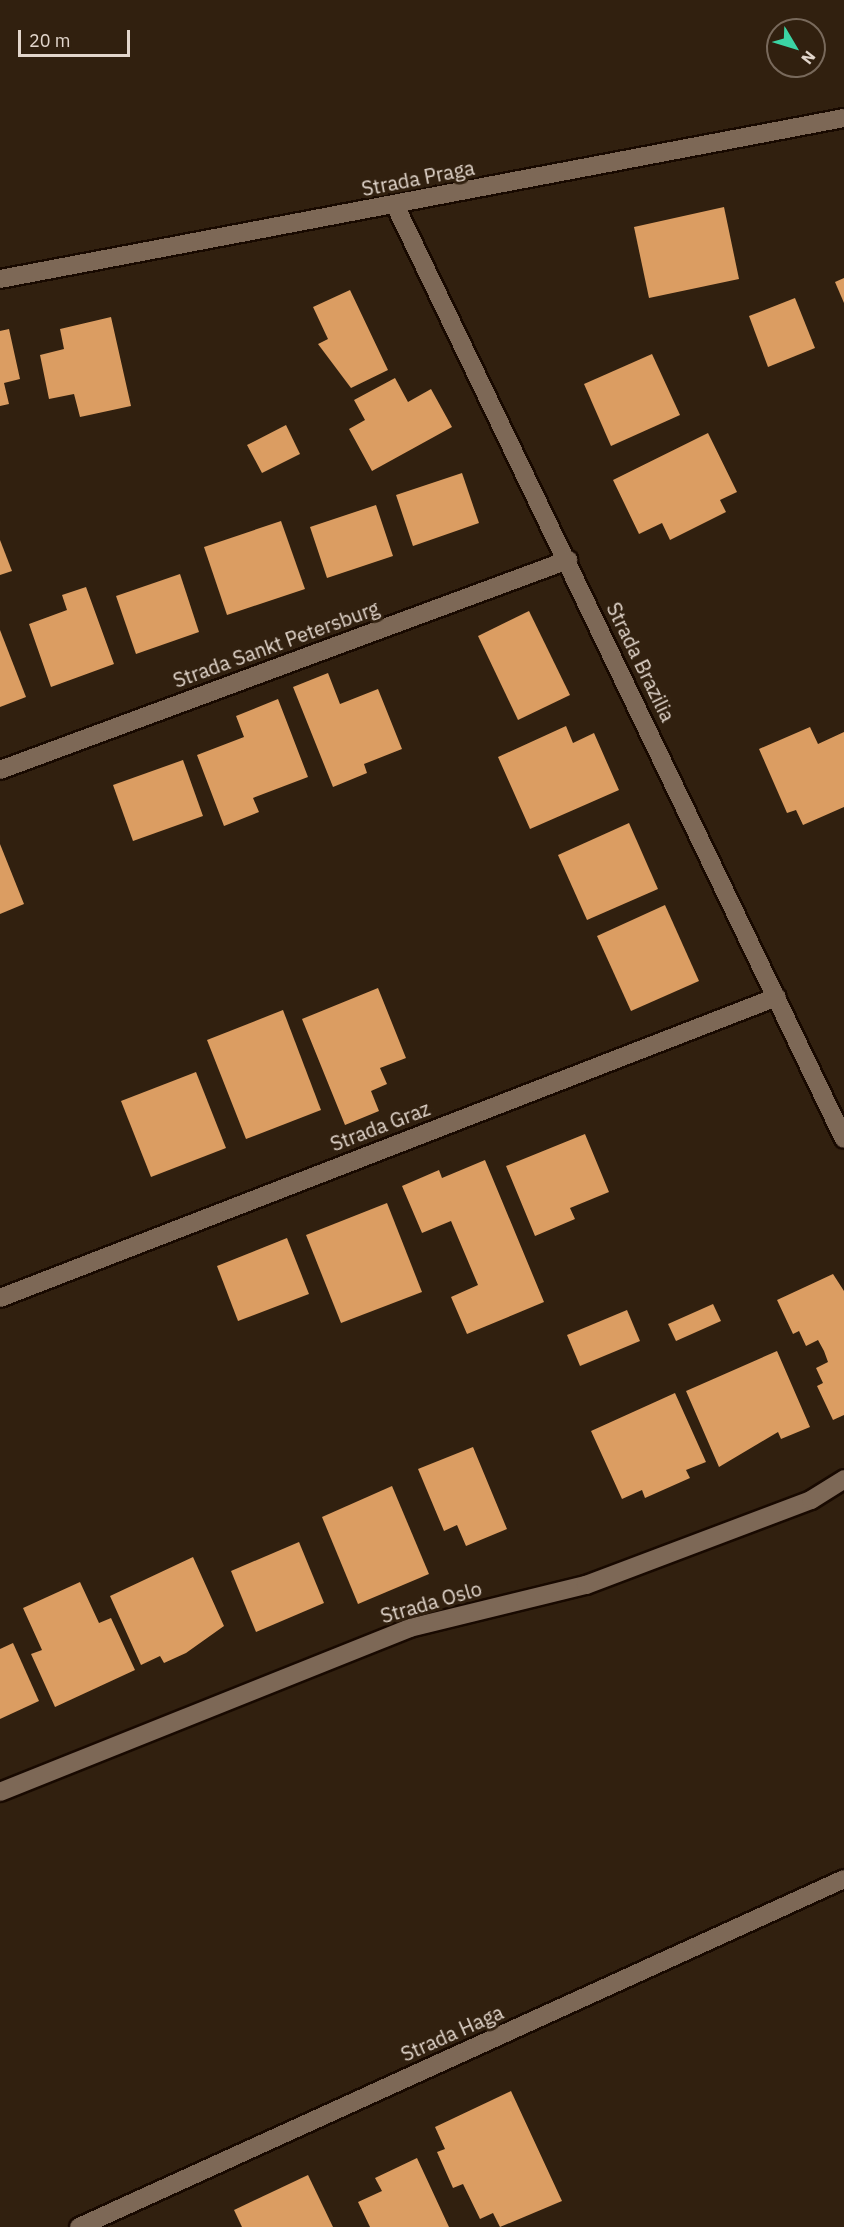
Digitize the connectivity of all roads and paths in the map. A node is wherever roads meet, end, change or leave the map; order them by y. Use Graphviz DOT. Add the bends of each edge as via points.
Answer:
graph roads {
  1 [pos="844,118"];
  2 [pos="395,205"];
  3 [pos="0,279"];
  4 [pos="568,560"];
  5 [pos="0,770"];
  6 [pos="777,997"];
  7 [pos="844,1139"];
  8 [pos="0,1298"];
  9 [pos="844,1479"];
  10 [pos="0,1792"];
  11 [pos="844,1879"];
  12 [pos="79,2227"];
  1 -- 2 [label="street, Strada Praga"];
  2 -- 3 [label="street, Strada Praga"];
  2 -- 4 [label="street, Strada Brazilia"];
  4 -- 5 [label="street, Strada Sankt Petersburg"];
  4 -- 6 [label="street, Strada Brazilia"];
  6 -- 7 [label="street, Strada Brazilia"];
  6 -- 8 [label="street, Strada Graz"];
  9 -- 10 [label="street, Strada Oslo" via="811,1500 586,1585 409,1628"];
  11 -- 12 [label="street, Strada Haga"];
}
